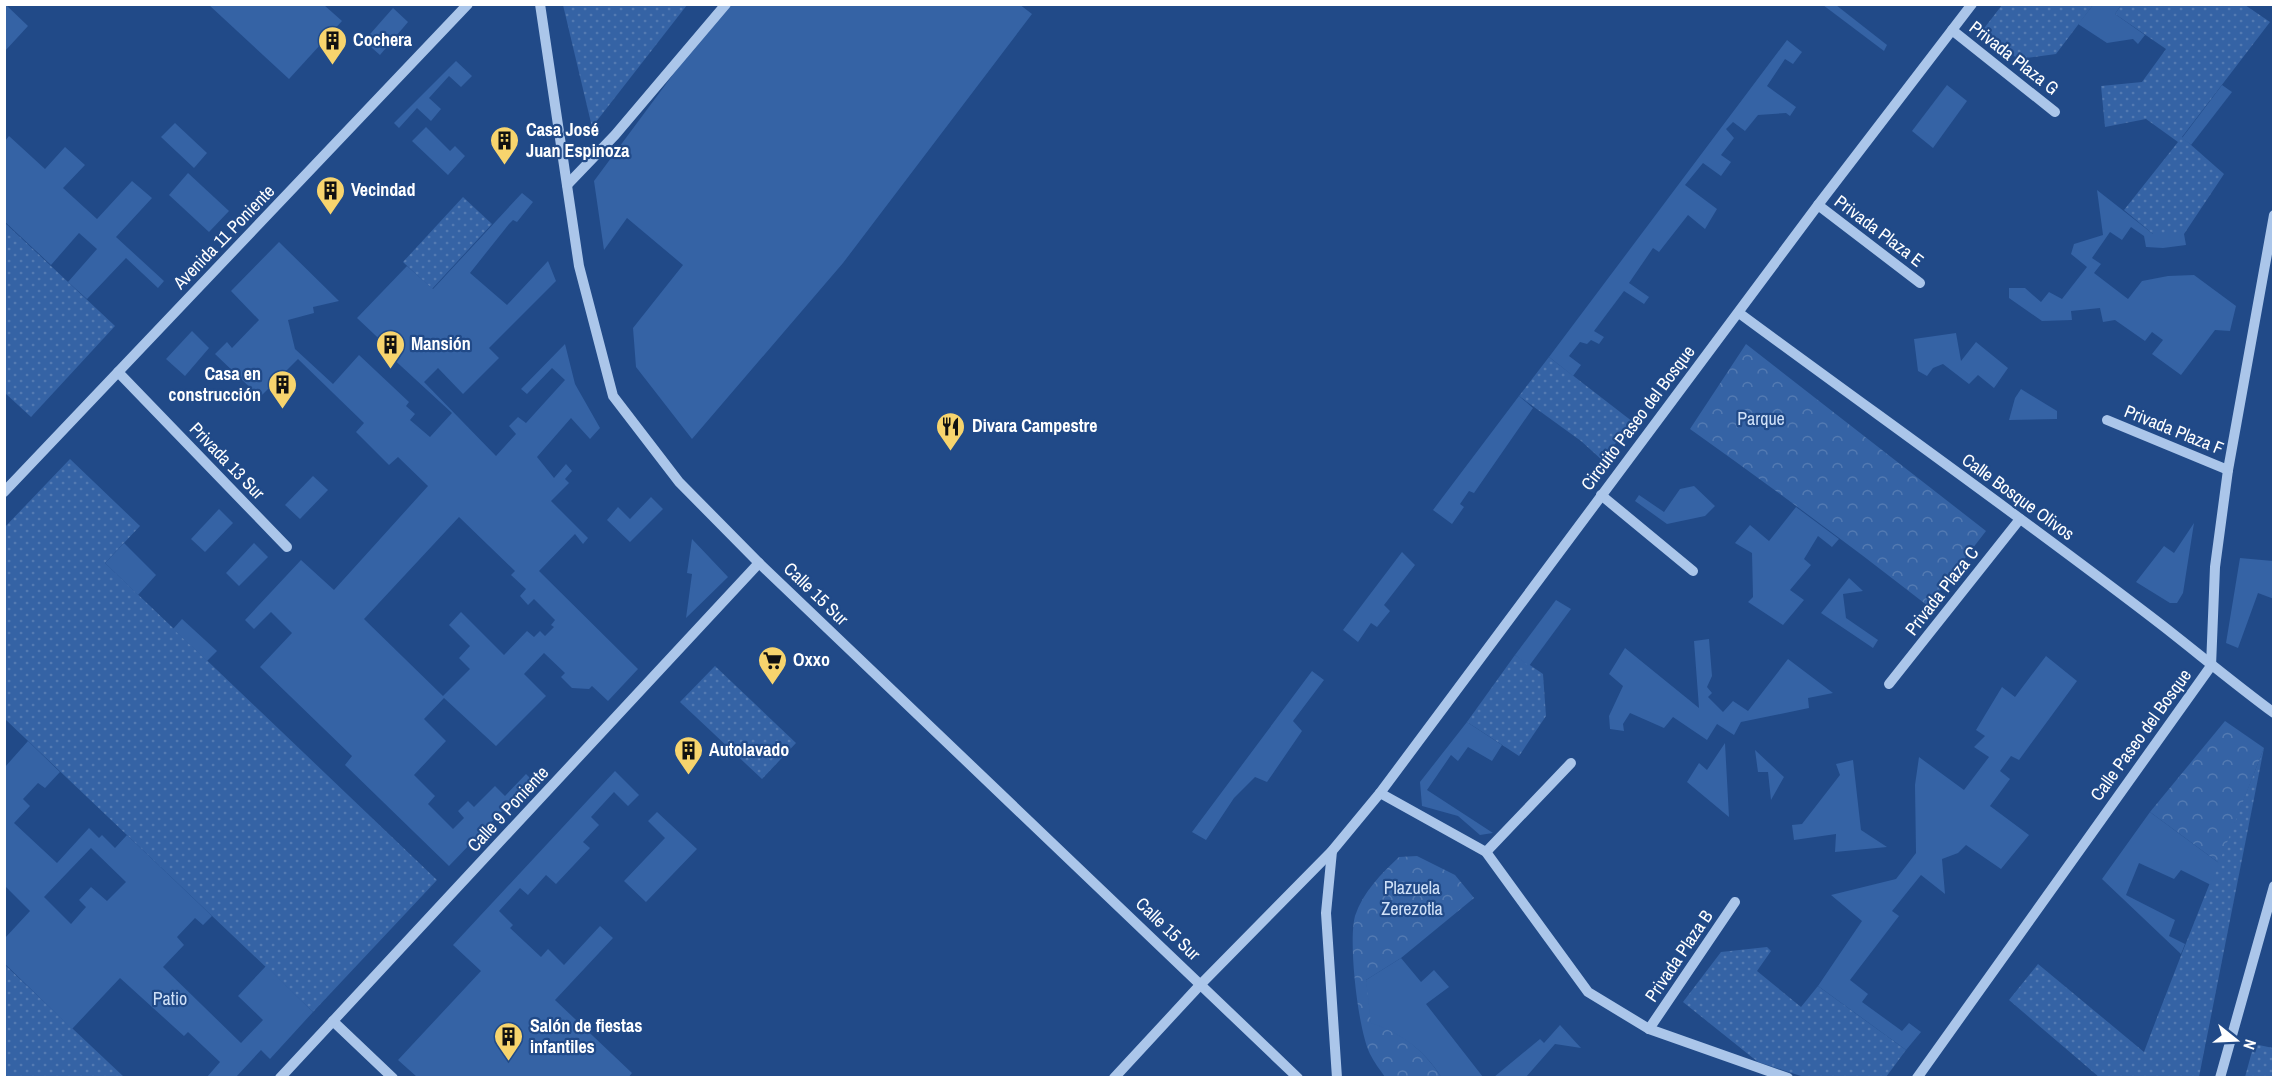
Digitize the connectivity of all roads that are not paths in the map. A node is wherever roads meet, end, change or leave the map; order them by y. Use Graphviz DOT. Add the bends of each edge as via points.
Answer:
graph roads {
  1 [pos="468,4"];
  2 [pos="540,4"];
  3 [pos="726,4"];
  4 [pos="1972,4"];
  5 [pos="1952,30"];
  6 [pos="2055,112"];
  7 [pos="567,185"];
  8 [pos="1818,205"];
  9 [pos="2274,215"];
  10 [pos="1920,283"];
  11 [pos="1738,313"];
  12 [pos="118,372"];
  13 [pos="2106,420"];
  14 [pos="2228,470"];
  15 [pos="4,492"];
  16 [pos="1601,495"];
  17 [pos="2020,519"];
  18 [pos="287,547"];
  19 [pos="759,563"];
  20 [pos="1693,571"];
  21 [pos="2211,666"];
  22 [pos="1889,684"];
  23 [pos="2274,713"];
  24 [pos="1571,763"];
  25 [pos="1380,793"];
  26 [pos="1332,851"];
  27 [pos="1486,852"];
  28 [pos="2274,886"];
  29 [pos="1735,902"];
  30 [pos="1201,984"];
  31 [pos="333,1021"];
  32 [pos="1649,1029"];
  33 [pos="280,1077"];
  34 [pos="393,1077"];
  35 [pos="1114,1077"];
  36 [pos="1298,1077"];
  37 [pos="1338,1077"];
  38 [pos="1788,1077"];
  39 [pos="1917,1077"];
  40 [pos="2220,1077"];
  1 -- 12 [label="street, Avenida 11 Poniente"];
  2 -- 7 [label="street, Calle 15 Sur"];
  3 -- 7 [label="street" via="615,135"];
  4 -- 5 [label="street, Circuito Paseo del Bosque"];
  5 -- 6 [label="street, Privada Plaza G"];
  5 -- 8 [label="street, Circuito Paseo del Bosque"];
  7 -- 19 [label="street, Calle 15 Sur" via="579,266 613,396 679,482"];
  8 -- 10 [label="street, Privada Plaza E"];
  8 -- 11 [label="street, Circuito Paseo del Bosque"];
  9 -- 14 [label="street, Calle Paseo del Bosque"];
  11 -- 16 [label="street, Circuito Paseo del Bosque"];
  11 -- 17 [label="street, Calle Bosque Olivos"];
  12 -- 15 [label="street, Avenida 11 Poniente"];
  12 -- 18 [label="street, Privada 13 Sur"];
  13 -- 14 [label="street, Privada Plaza F"];
  14 -- 21 [label="street, Calle Paseo del Bosque" via="2215,567"];
  16 -- 20 [label="street"];
  16 -- 25 [label="street, Circuito Paseo del Bosque"];
  17 -- 21 [label="street, Calle Bosque Olivos"];
  17 -- 22 [label="street, Privada Plaza C"];
  19 -- 30 [label="street, Calle 15 Sur"];
  19 -- 31 [label="street, Calle 9 Poniente"];
  21 -- 23 [label="street, Calle Bosque Olivos"];
  21 -- 39 [label="street, Calle Paseo del Bosque"];
  24 -- 27 [label="street"];
  25 -- 26 [label="street, Circuito Paseo del Bosque"];
  25 -- 27 [label="street"];
  26 -- 30 [label="street, Circuito Paseo del Bosque"];
  26 -- 37 [label="street" via="1326,913"];
  27 -- 32 [label="street" via="1588,992"];
  28 -- 40 [label="street"];
  29 -- 32 [label="street, Privada Plaza B"];
  30 -- 35 [label="street, Circuito Paseo del Bosque"];
  30 -- 36 [label="street, Calle 15 Sur"];
  31 -- 33 [label="street, Calle 9 Poniente"];
  31 -- 34 [label="street"];
  32 -- 38 [label="street"];
}
